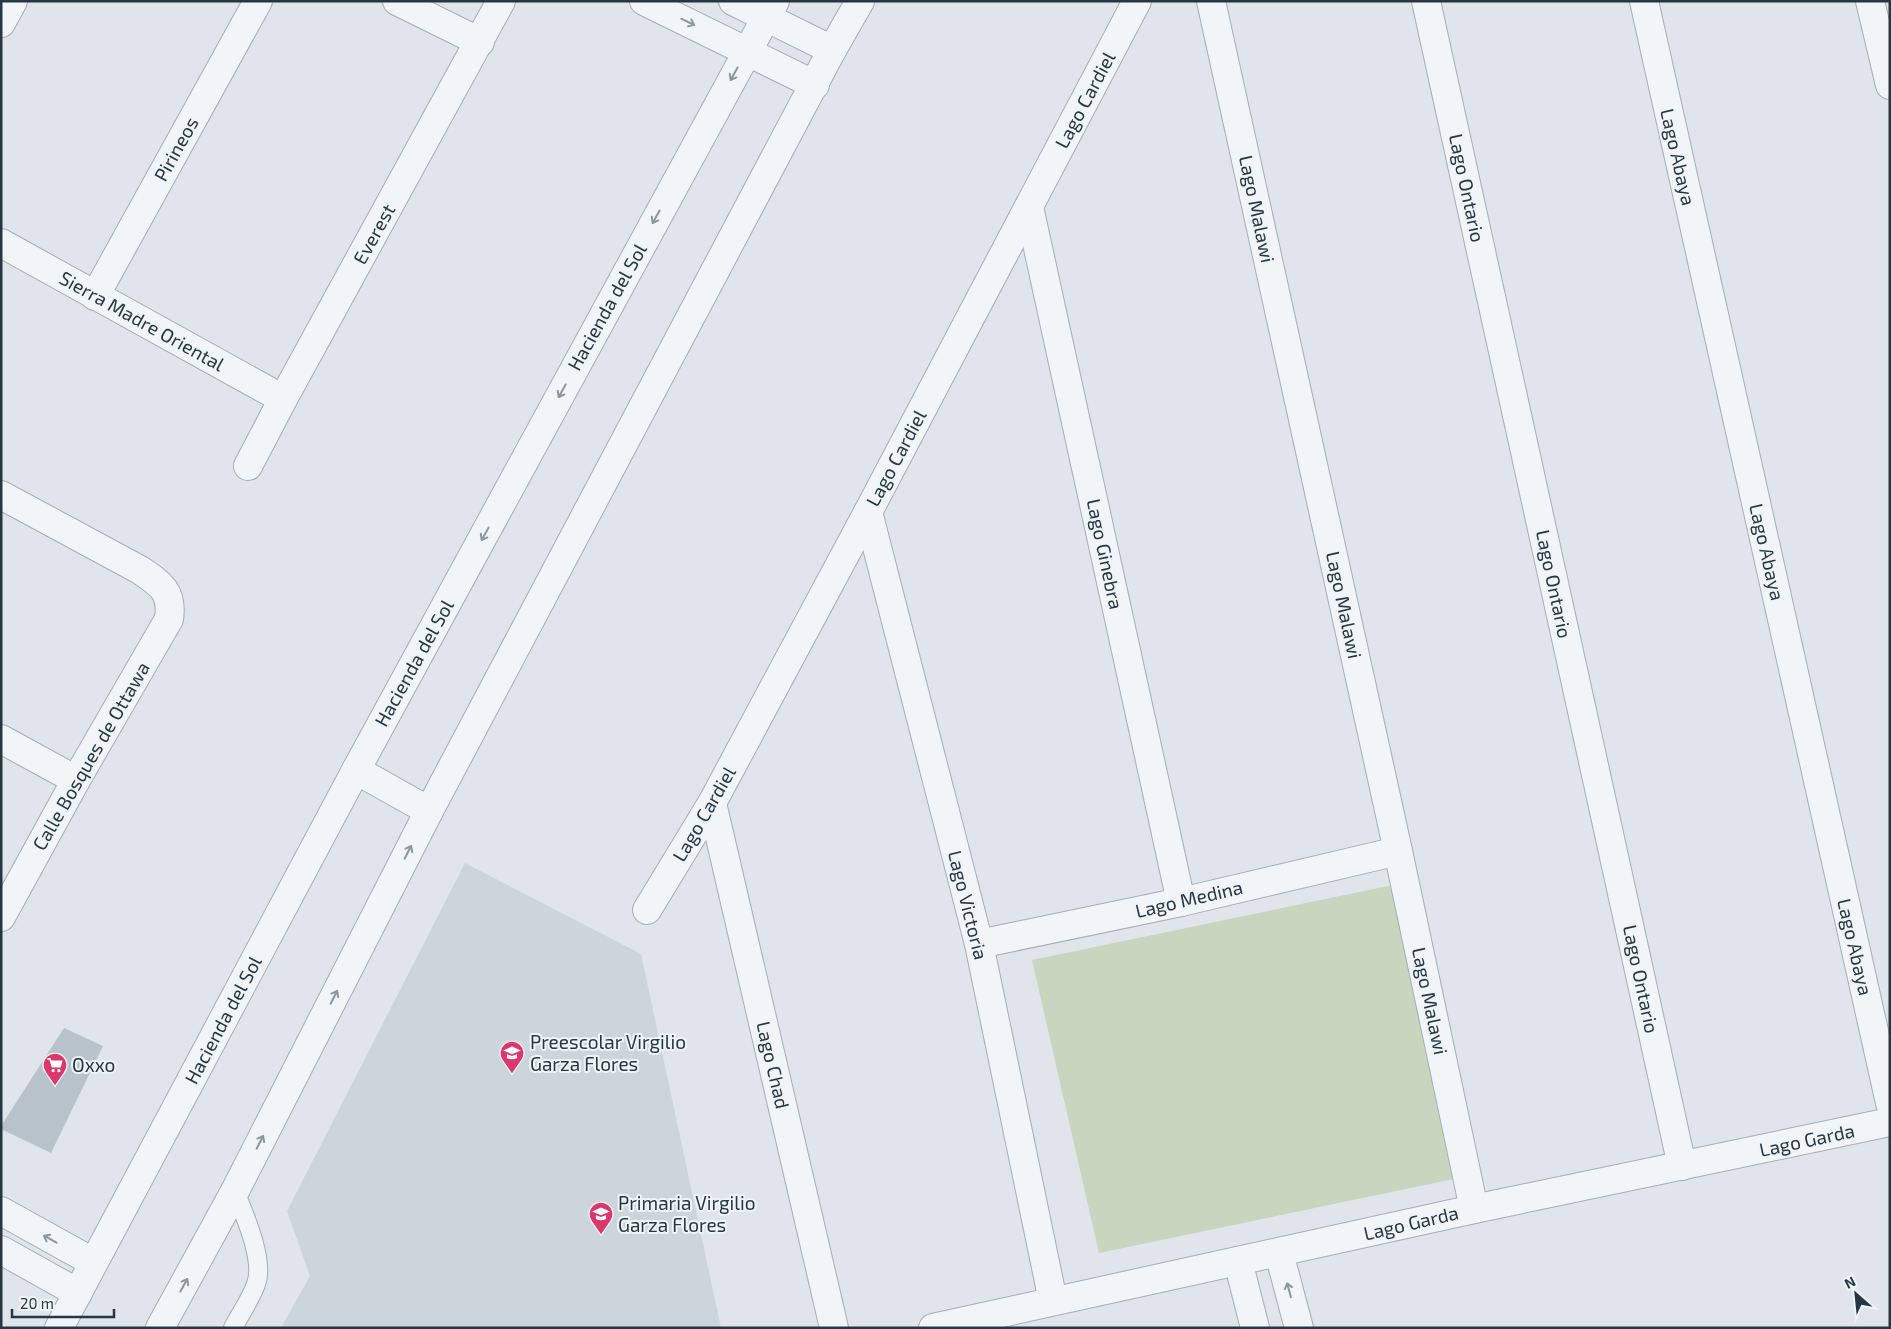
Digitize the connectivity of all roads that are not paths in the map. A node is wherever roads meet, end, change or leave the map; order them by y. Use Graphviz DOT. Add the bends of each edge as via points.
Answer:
graph roads {
  1 [pos="13,1"];
  2 [pos="258,1"];
  3 [pos="397,1"];
  4 [pos="501,1"];
  5 [pos="644,1"];
  6 [pos="733,1"];
  7 [pos="860,1"];
  8 [pos="1137,1"];
  9 [pos="1211,1"];
  10 [pos="1426,1"];
  11 [pos="1644,1"];
  12 [pos="1870,1"];
  13 [pos="770,10"];
  14 [pos="1,23"];
  15 [pos="480,42"];
  16 [pos="747,50"];
  17 [pos="832,50"];
  18 [pos="815,85"];
  19 [pos="1890,85"];
  20 [pos="1029,206"];
  21 [pos="1,243"];
  22 [pos="95,296"];
  23 [pos="283,399"];
  24 [pos="248,466"];
  25 [pos="1,495"];
  26 [pos="868,512"];
  27 [pos="1,740"];
  28 [pos="356,770"];
  29 [pos="76,780"];
  30 [pos="712,803"];
  31 [pos="429,811"];
  32 [pos="1398,851"];
  33 [pos="1180,902"];
  34 [pos="648,910"];
  35 [pos="1,917"];
  36 [pos="979,944"];
  37 [pos="1890,1103"];
  38 [pos="1890,1122"];
  39 [pos="1682,1166"];
  40 [pos="235,1191"];
  41 [pos="1474,1209"];
  42 [pos="1,1211"];
  43 [pos="1,1250"];
  44 [pos="1279,1252"];
  45 [pos="1238,1261"];
  46 [pos="93,1262"];
  47 [pos="78,1293"];
  48 [pos="1053,1301"];
  49 [pos="59,1328"];
  50 [pos="160,1328"];
  51 [pos="233,1328"];
  52 [pos="834,1328"];
  53 [pos="932,1328"];
  54 [pos="1255,1328"];
  55 [pos="1299,1328"];
  1 -- 14 [label="street"];
  2 -- 22 [label="street, Pirineos"];
  3 -- 15 [label="street"];
  4 -- 15 [label="street, Everest"];
  5 -- 16 [label="street, one-way"];
  6 -- 13 [label="street"];
  7 -- 17 [label="street"];
  8 -- 20 [label="street, Lago Cardiel"];
  9 -- 32 [label="street, Lago Malawi"];
  10 -- 39 [label="street, Lago Ontario"];
  11 -- 37 [label="street, Lago Abaya"];
  12 -- 19 [label="street"];
  13 -- 16 [label="street, Hacienda del Sol"];
  13 -- 17 [label="street"];
  15 -- 23 [label="street, Everest"];
  16 -- 18 [label="street"];
  16 -- 28 [label="street, Hacienda del Sol, one-way"];
  17 -- 18 [label="street"];
  18 -- 31 [label="street"];
  20 -- 26 [label="street, Lago Cardiel"];
  20 -- 33 [label="street, Lago Ginebra"];
  21 -- 22 [label="street, Sierra Madre Oriental"];
  22 -- 23 [label="street, Sierra Madre Oriental"];
  23 -- 24 [label="street, Everest"];
  25 -- 29 [label="street, Calle Bosques de Ottawa" via="140,570 167,593 171,606 169,619"];
  26 -- 30 [label="street, Lago Cardiel"];
  26 -- 36 [label="street, Lago Victoria"];
  27 -- 29 [label="street"];
  28 -- 31 [label="street"];
  28 -- 46 [label="street, Hacienda del Sol"];
  29 -- 35 [label="street, Calle Bosques de Ottawa"];
  30 -- 34 [label="street, Lago Cardiel"];
  30 -- 52 [label="street, Lago Chad"];
  40 -- 31 [label="street, one-way"];
  32 -- 33 [label="street, Lago Medina"];
  32 -- 41 [label="street, Lago Malawi"];
  33 -- 36 [label="street, Lago Medina"];
  36 -- 48 [label="street, Lago Victoria"];
  38 -- 39 [label="street, Lago Garda"];
  39 -- 41 [label="street, Lago Garda"];
  50 -- 40 [label="street, one-way"];
  40 -- 51 [label="lane" via="253,1240 257,1282"];
  41 -- 44 [label="street, Lago Garda"];
  46 -- 42 [label="street, one-way"];
  43 -- 47 [label="street"];
  44 -- 45 [label="street, Lago Garda"];
  55 -- 44 [label="street, one-way"];
  45 -- 48 [label="street, Lago Garda"];
  45 -- 54 [label="street"];
  46 -- 47 [label="street, Hacienda del Sol"];
  47 -- 49 [label="street, Hacienda del Sol"];
  48 -- 53 [label="street, Lago Garda"];
}
